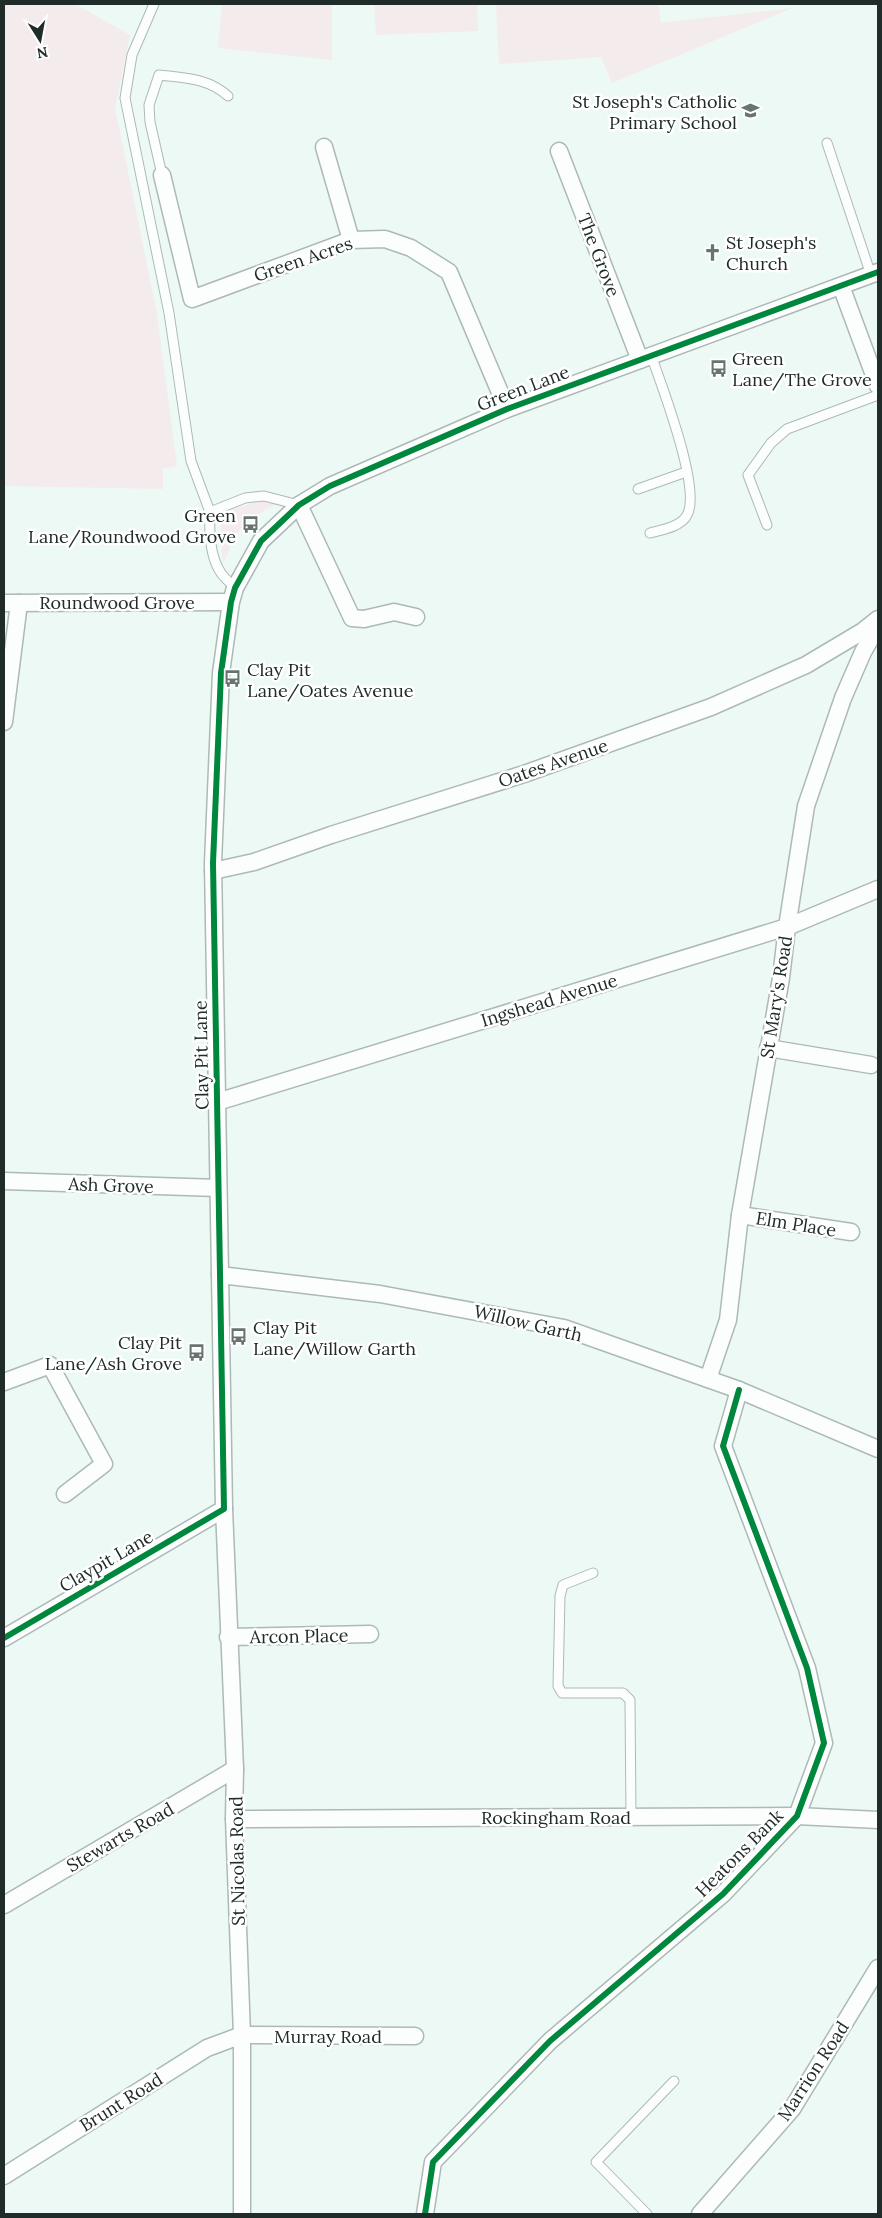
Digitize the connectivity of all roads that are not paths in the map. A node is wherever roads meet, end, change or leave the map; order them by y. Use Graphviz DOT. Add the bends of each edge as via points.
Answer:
graph roads {
  1 [pos="154,4"];
  2 [pos="228,96"];
  3 [pos="827,143"];
  4 [pos="324,147"];
  5 [pos="558,151"];
  6 [pos="162,175"];
  7 [pos="351,240"];
  8 [pos="875,274"];
  9 [pos="841,286"];
  10 [pos="645,357"];
  11 [pos="878,386"];
  12 [pos="878,395"];
  13 [pos="508,409"];
  14 [pos="686,472"];
  15 [pos="638,489"];
  16 [pos="299,505"];
  17 [pos="210,512"];
  18 [pos="767,524"];
  19 [pos="650,534"];
  20 [pos="233,595"];
  21 [pos="12,603"];
  22 [pos="416,617"];
  23 [pos="878,619"];
  24 [pos="878,626"];
  25 [pos="4,722"];
  26 [pos="213,871"];
  27 [pos="878,889"];
  28 [pos="787,927"];
  29 [pos="768,1048"];
  30 [pos="871,1065"];
  31 [pos="217,1102"];
  32 [pos="4,1181"];
  33 [pos="218,1188"];
  34 [pos="740,1215"];
  35 [pos="851,1232"];
  36 [pos="220,1275"];
  37 [pos="708,1379"];
  38 [pos="4,1382"];
  39 [pos="739,1390"];
  40 [pos="878,1449"];
  41 [pos="65,1494"];
  42 [pos="224,1509"];
  43 [pos="594,1573"];
  44 [pos="370,1634"];
  45 [pos="228,1637"];
  46 [pos="4,1638"];
  47 [pos="235,1769"];
  48 [pos="796,1816"];
  49 [pos="632,1817"];
  50 [pos="234,1819"];
  51 [pos="878,1820"];
  52 [pos="4,1905"];
  53 [pos="878,1968"];
  54 [pos="242,2035"];
  55 [pos="415,2036"];
  56 [pos="674,2081"];
  57 [pos="4,2176"];
  58 [pos="242,2214"];
  59 [pos="425,2214"];
  60 [pos="647,2214"];
  61 [pos="700,2214"];
  1 -- 17 [label="lane" via="132,55 125,98 168,306 191,460"];
  2 -- 6 [label="lane" via="200,80 159,75 149,105"];
  3 -- 8 [label="lane"];
  4 -- 7 [label="street"];
  5 -- 10 [label="street, The Grove"];
  6 -- 7 [label="street, Green Acres" via="192,299"];
  7 -- 13 [label="street, Green Acres" via="385,239 411,248 449,272"];
  8 -- 9 [label="street, Green Lane"];
  9 -- 10 [label="street, Green Lane"];
  9 -- 11 [label="street"];
  10 -- 13 [label="street, Green Lane"];
  10 -- 14 [label="lane" via="673,422"];
  12 -- 18 [label="lane" via="787,430 771,443 748,475"];
  13 -- 16 [label="street, Green Lane" via="330,486"];
  14 -- 15 [label="lane"];
  14 -- 19 [label="lane" via="690,501 687,515 677,524"];
  16 -- 17 [label="lane" via="264,496 245,498"];
  16 -- 20 [label="street, Green Lane" via="261,541"];
  16 -- 22 [label="street" via="352,618 364,619 394,612"];
  17 -- 20 [label="lane" via="216,560"];
  20 -- 21 [label="street, Roundwood Grove"];
  20 -- 26 [label="street, Clay Pit Lane" via="221,673"];
  21 -- 25 [label="street"];
  23 -- 26 [label="street, Oates Avenue" via="806,665 711,706 524,774 254,862"];
  24 -- 28 [label="street, St Mary's Road" via="843,698 806,806"];
  26 -- 31 [label="street, Clay Pit Lane"];
  27 -- 28 [label="street, Ingshead Avenue"];
  28 -- 29 [label="street, St Mary's Road"];
  28 -- 31 [label="street, Ingshead Avenue"];
  29 -- 30 [label="street"];
  29 -- 34 [label="street, St Mary's Road"];
  31 -- 33 [label="street, Clay Pit Lane"];
  32 -- 33 [label="street, Ash Grove"];
  33 -- 36 [label="street, Clay Pit Lane"];
  34 -- 35 [label="street, Elm Place"];
  34 -- 37 [label="street, St Mary's Road" via="728,1320"];
  36 -- 37 [label="street, Willow Garth" via="380,1294 564,1328"];
  36 -- 42 [label="street, Clay Pit Lane"];
  37 -- 39 [label="street, Willow Garth"];
  38 -- 41 [label="street" via="50,1366 104,1464"];
  39 -- 40 [label="street, Willow Garth"];
  39 -- 48 [label="street, Heatons Bank" via="722,1446 807,1668 824,1743"];
  42 -- 45 [label="street, St Nicolas Road"];
  42 -- 46 [label="street, Claypit Lane"];
  43 -- 49 [label="lane" via="563,1586 558,1686 562,1693 623,1693 630,1700"];
  44 -- 45 [label="street, Arcon Place"];
  45 -- 47 [label="street, St Nicolas Road"];
  47 -- 50 [label="street, St Nicolas Road"];
  47 -- 52 [label="street, Stewarts Road"];
  48 -- 49 [label="street, Rockingham Road"];
  48 -- 51 [label="street, Rockingham Road"];
  48 -- 59 [label="street, Heatons Bank" via="723,1894 550,2041 433,2162"];
  49 -- 50 [label="street, Rockingham Road"];
  50 -- 54 [label="street, St Nicolas Road"];
  53 -- 61 [label="street, Marrion Road" via="792,2109"];
  54 -- 55 [label="street, Murray Road"];
  54 -- 57 [label="street, Brunt Road" via="207,2048"];
  54 -- 58 [label="street, St Nicolas Road"];
  56 -- 60 [label="lane" via="596,2162"];
}
